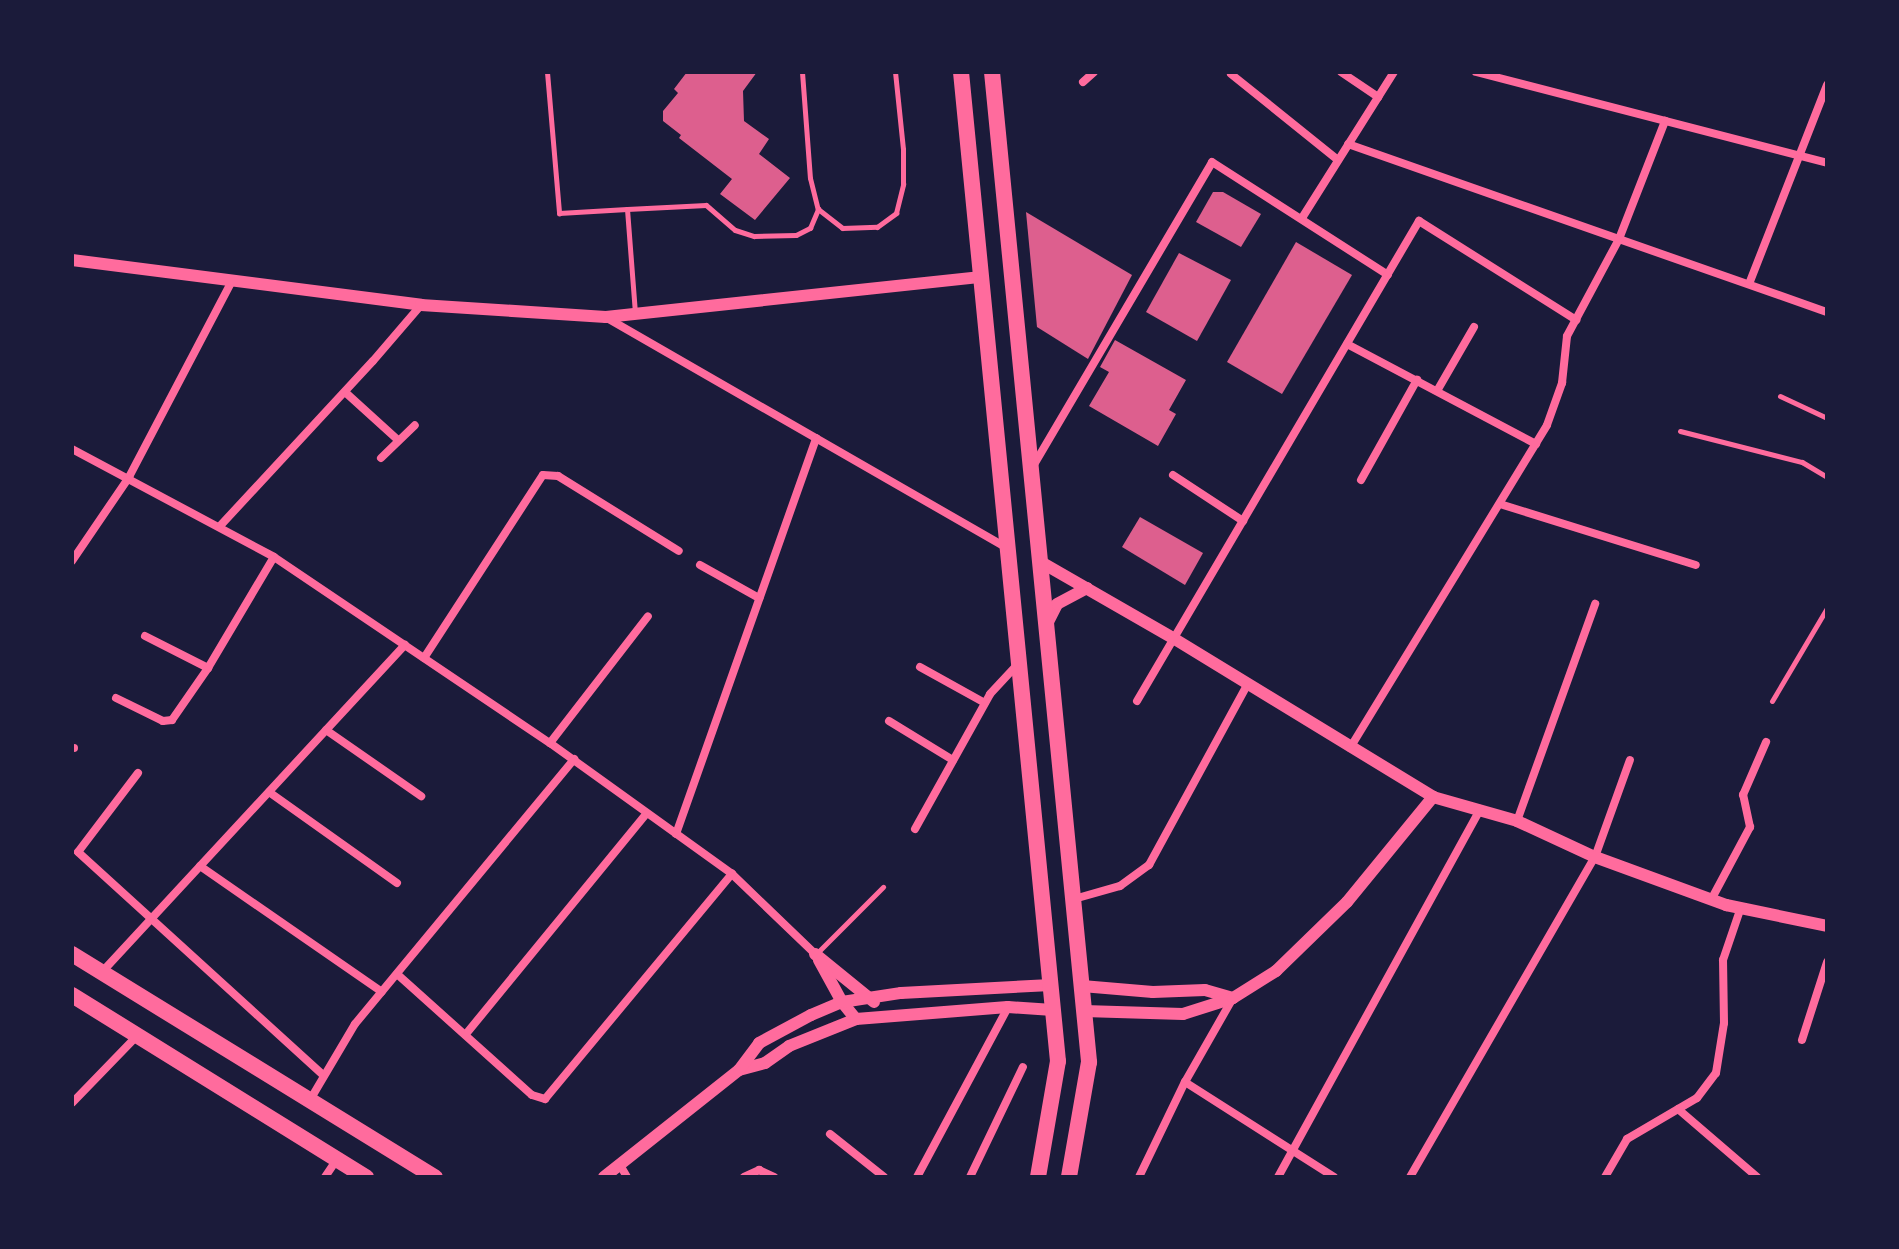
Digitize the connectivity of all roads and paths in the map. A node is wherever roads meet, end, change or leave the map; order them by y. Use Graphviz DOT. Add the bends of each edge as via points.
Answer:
graph roads {
  1 [pos="547,72"];
  2 [pos="802,72"];
  3 [pos="895,72"];
  4 [pos="961,72"];
  5 [pos="992,72"];
  6 [pos="1094,72"];
  7 [pos="1341,72"];
  8 [pos="1394,72"];
  9 [pos="1476,72"];
  10 [pos="1231,74"];
  11 [pos="1083,82"];
  12 [pos="1827,85"];
  13 [pos="1378,97"];
  14 [pos="1665,121"];
  15 [pos="1348,144"];
  16 [pos="1800,156"];
  17 [pos="1338,160"];
  18 [pos="1827,163"];
  19 [pos="627,209"];
  20 [pos="818,209"];
  21 [pos="1302,218"];
  22 [pos="1619,239"];
  23 [pos="72,260"];
  24 [pos="1388,275"];
  25 [pos="979,277"];
  26 [pos="232,281"];
  27 [pos="1749,284"];
  28 [pos="421,305"];
  29 [pos="1827,312"];
  30 [pos="635,314"];
  31 [pos="606,317"];
  32 [pos="1576,320"];
  33 [pos="1474,327"];
  34 [pos="1347,344"];
  35 [pos="1417,380"];
  36 [pos="1437,391"];
  37 [pos="345,392"];
  38 [pos="1780,396"];
  39 [pos="1827,418"];
  40 [pos="415,425"];
  41 [pos="1680,431"];
  42 [pos="816,438"];
  43 [pos="398,440"];
  44 [pos="1536,444"];
  45 [pos="72,449"];
  46 [pos="381,458"];
  47 [pos="1030,472"];
  48 [pos="1173,475"];
  49 [pos="129,477"];
  50 [pos="1827,477"];
  51 [pos="1361,480"];
  52 [pos="1500,504"];
  53 [pos="1243,521"];
  54 [pos="220,526"];
  55 [pos="1006,547"];
  56 [pos="679,551"];
  57 [pos="274,557"];
  58 [pos="72,561"];
  59 [pos="1039,561"];
  60 [pos="700,565"];
  61 [pos="1696,565"];
  62 [pos="1087,588"];
  63 [pos="759,598"];
  64 [pos="1595,604"];
  65 [pos="1827,608"];
  66 [pos="648,616"];
  67 [pos="1046,626"];
  68 [pos="145,636"];
  69 [pos="1173,638"];
  70 [pos="405,645"];
  71 [pos="424,658"];
  72 [pos="1018,663"];
  73 [pos="920,667"];
  74 [pos="208,668"];
  75 [pos="1247,685"];
  76 [pos="116,698"];
  77 [pos="1137,701"];
  78 [pos="1772,701"];
  79 [pos="985,703"];
  80 [pos="889,721"];
  81 [pos="326,730"];
  82 [pos="1766,742"];
  83 [pos="550,743"];
  84 [pos="1350,748"];
  85 [pos="574,759"];
  86 [pos="953,760"];
  87 [pos="1630,760"];
  88 [pos="138,773"];
  89 [pos="269,792"];
  90 [pos="421,796"];
  91 [pos="1433,797"];
  92 [pos="1480,809"];
  93 [pos="646,814"];
  94 [pos="1517,821"];
  95 [pos="915,829"];
  96 [pos="676,834"];
  97 [pos="75,850"];
  98 [pos="1595,857"];
  99 [pos="200,866"];
  100 [pos="732,874"];
  101 [pos="397,883"];
  102 [pos="883,887"];
  103 [pos="1073,899"];
  104 [pos="1711,900"];
  105 [pos="1741,907"];
  106 [pos="151,919"];
  107 [pos="1827,926"];
  108 [pos="72,954"];
  109 [pos="815,954"];
  110 [pos="1827,962"];
  111 [pos="102,972"];
  112 [pos="397,974"];
  113 [pos="1051,985"];
  114 [pos="1082,986"];
  115 [pos="382,992"];
  116 [pos="73,998"];
  117 [pos="873,998"];
  118 [pos="1233,998"];
  119 [pos="842,1002"];
  120 [pos="1008,1007"];
  121 [pos="1053,1010"];
  122 [pos="1084,1011"];
  123 [pos="881,1016"];
  124 [pos="856,1019"];
  125 [pos="466,1034"];
  126 [pos="138,1035"];
  127 [pos="1802,1040"];
  128 [pos="1023,1067"];
  129 [pos="739,1070"];
  130 [pos="323,1075"];
  131 [pos="1185,1082"];
  132 [pos="310,1101"];
  133 [pos="72,1103"];
  134 [pos="1678,1109"];
  135 [pos="830,1134"];
  136 [pos="1292,1151"];
  137 [pos="337,1159"];
  138 [pos="620,1165"];
  139 [pos="325,1177"];
  140 [pos="366,1177"];
  141 [pos="435,1177"];
  142 [pos="604,1177"];
  143 [pos="627,1177"];
  144 [pos="744,1177"];
  145 [pos="774,1177"];
  146 [pos="884,1177"];
  147 [pos="917,1177"];
  148 [pos="970,1177"];
  149 [pos="1038,1177"];
  150 [pos="1069,1177"];
  151 [pos="1139,1177"];
  152 [pos="1278,1177"];
  153 [pos="1334,1177"];
  154 [pos="1410,1177"];
  155 [pos="1605,1177"];
  156 [pos="1757,1177"];
  1 -- 19 [label="lane" via="559,213"];
  2 -- 20 [label="lane" via="810,178"];
  3 -- 20 [label="lane" via="903,149 896,213 877,227 842,228"];
  4 -- 25 [label="main road"];
  5 -- 47 [label="main road"];
  6 -- 11 [label="street"];
  7 -- 13 [label="street"];
  8 -- 13 [label="street"];
  9 -- 14 [label="street"];
  10 -- 17 [label="street"];
  12 -- 16 [label="street"];
  13 -- 15 [label="street"];
  14 -- 16 [label="street"];
  14 -- 22 [label="street"];
  15 -- 17 [label="street"];
  15 -- 22 [label="street"];
  16 -- 18 [label="street"];
  16 -- 27 [label="street"];
  17 -- 21 [label="street"];
  19 -- 20 [label="lane" via="706,205 735,230 754,236 796,235 810,228"];
  19 -- 30 [label="lane"];
  21 -- 24 [label="street"];
  21 -- 47 [label="street" via="1212,162"];
  22 -- 27 [label="street"];
  22 -- 32 [label="street"];
  23 -- 26 [label="street"];
  24 -- 32 [label="street" via="1419,221"];
  24 -- 34 [label="street"];
  25 -- 30 [label="street"];
  25 -- 55 [label="main road"];
  26 -- 28 [label="street"];
  26 -- 49 [label="street"];
  27 -- 29 [label="street"];
  28 -- 31 [label="street"];
  28 -- 37 [label="street"];
  30 -- 31 [label="street"];
  31 -- 42 [label="street"];
  32 -- 44 [label="street" via="1567,336 1562,383"];
  33 -- 36 [label="street"];
  34 -- 35 [label="street"];
  34 -- 53 [label="street"];
  35 -- 36 [label="street"];
  35 -- 51 [label="street"];
  36 -- 44 [label="street"];
  37 -- 43 [label="street"];
  37 -- 54 [label="street"];
  38 -- 39 [label="lane"];
  40 -- 43 [label="street"];
  41 -- 50 [label="lane" via="1802,462"];
  42 -- 55 [label="street"];
  42 -- 63 [label="street"];
  43 -- 46 [label="street"];
  44 -- 52 [label="street"];
  45 -- 49 [label="street"];
  47 -- 59 [label="main road"];
  48 -- 53 [label="street"];
  49 -- 54 [label="street"];
  49 -- 58 [label="street"];
  52 -- 61 [label="street"];
  52 -- 84 [label="street"];
  53 -- 69 [label="street"];
  54 -- 57 [label="street"];
  55 -- 59 [label="main road"];
  55 -- 72 [label="main road"];
  56 -- 71 [label="street" via="558,476 543,475"];
  57 -- 70 [label="street"];
  57 -- 74 [label="street"];
  59 -- 62 [label="street"];
  59 -- 67 [label="main road"];
  60 -- 63 [label="street"];
  62 -- 67 [label="street" via="1057,604"];
  62 -- 69 [label="street"];
  63 -- 96 [label="street"];
  64 -- 94 [label="street"];
  65 -- 78 [label="lane"];
  66 -- 83 [label="street"];
  67 -- 103 [label="main road"];
  68 -- 74 [label="street"];
  69 -- 75 [label="street"];
  69 -- 77 [label="street"];
  70 -- 71 [label="street"];
  70 -- 81 [label="street"];
  71 -- 83 [label="street"];
  72 -- 79 [label="street"];
  72 -- 113 [label="main road"];
  73 -- 79 [label="street"];
  74 -- 76 [label="street" via="168,722"];
  75 -- 84 [label="street"];
  75 -- 103 [label="street" via="1149,865 1120,886"];
  79 -- 86 [label="street"];
  80 -- 86 [label="street"];
  81 -- 89 [label="street"];
  81 -- 90 [label="street"];
  82 -- 104 [label="street" via="1743,795 1750,827"];
  83 -- 85 [label="street"];
  84 -- 91 [label="street"];
  85 -- 93 [label="street"];
  85 -- 112 [label="street"];
  86 -- 95 [label="street"];
  87 -- 98 [label="street"];
  88 -- 97 [label="street"];
  89 -- 99 [label="street"];
  89 -- 101 [label="street"];
  91 -- 92 [label="street"];
  91 -- 118 [label="street" via="1347,902 1276,971"];
  92 -- 94 [label="street"];
  92 -- 136 [label="street"];
  93 -- 96 [label="street"];
  93 -- 125 [label="street"];
  94 -- 98 [label="street"];
  96 -- 100 [label="street"];
  97 -- 106 [label="street"];
  98 -- 104 [label="street"];
  98 -- 154 [label="street"];
  99 -- 106 [label="street"];
  99 -- 115 [label="street"];
  100 -- 109 [label="street"];
  100 -- 125 [label="street" via="545,1099 532,1095"];
  102 -- 109 [label="lane"];
  103 -- 114 [label="main road"];
  104 -- 105 [label="street"];
  105 -- 107 [label="street"];
  105 -- 134 [label="street" via="1723,960 1724,1023 1716,1073 1697,1098"];
  106 -- 111 [label="street"];
  106 -- 130 [label="street"];
  108 -- 111 [label="main road"];
  109 -- 117 [label="street"];
  109 -- 119 [label="street"];
  110 -- 127 [label="street"];
  111 -- 132 [label="main road"];
  112 -- 115 [label="street"];
  112 -- 125 [label="street"];
  113 -- 114 [label="main road"];
  113 -- 117 [label="street" via="940,989"];
  113 -- 121 [label="main road"];
  114 -- 118 [label="street" via="1205,990"];
  114 -- 122 [label="main road"];
  115 -- 130 [label="street"];
  116 -- 126 [label="main road"];
  117 -- 119 [label="street"];
  117 -- 123 [label="street"];
  118 -- 122 [label="street" via="1183,1014"];
  118 -- 131 [label="street"];
  119 -- 124 [label="street"];
  119 -- 129 [label="street" via="759,1043"];
  120 -- 121 [label="street"];
  120 -- 123 [label="street"];
  120 -- 147 [label="street"];
  121 -- 122 [label="main road"];
  121 -- 149 [label="main road" via="1058,1061"];
  122 -- 150 [label="main road" via="1089,1062"];
  123 -- 124 [label="street"];
  124 -- 129 [label="street"];
  126 -- 133 [label="street"];
  126 -- 137 [label="main road"];
  128 -- 148 [label="street"];
  129 -- 138 [label="street"];
  130 -- 132 [label="street"];
  131 -- 136 [label="street"];
  131 -- 151 [label="street"];
  132 -- 141 [label="main road"];
  134 -- 155 [label="street" via="1627,1139"];
  134 -- 156 [label="street"];
  135 -- 146 [label="street"];
  136 -- 152 [label="street"];
  136 -- 153 [label="street"];
  137 -- 139 [label="street"];
  137 -- 140 [label="main road"];
  138 -- 142 [label="street"];
  138 -- 143 [label="street"];
  144 -- 145 [label="street" via="759,1170"];
}
